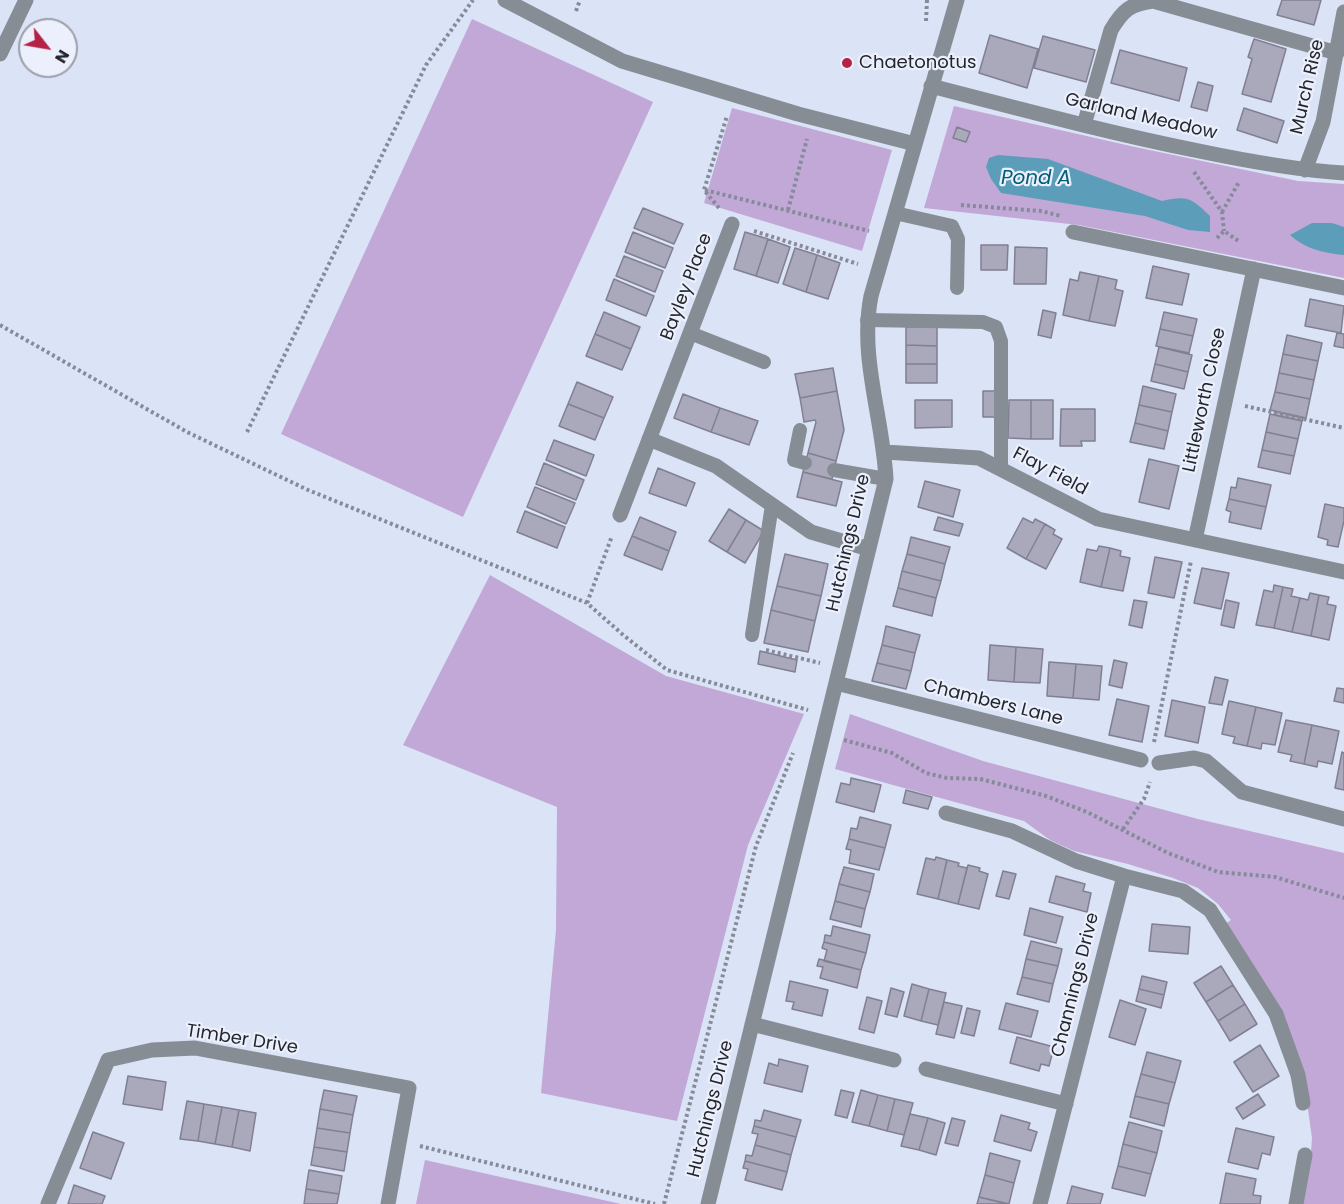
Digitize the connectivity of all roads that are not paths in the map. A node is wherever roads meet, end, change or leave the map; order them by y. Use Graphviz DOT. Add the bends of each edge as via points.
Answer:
graph roads {
  1 [pos="26,0"];
  2 [pos="505,0"];
  3 [pos="957,0"];
  4 [pos="1344,12"];
  5 [pos="1336,53"];
  6 [pos="0,54"];
  7 [pos="931,86"];
  8 [pos="1084,125"];
  9 [pos="915,144"];
  10 [pos="1305,170"];
  11 [pos="1344,173"];
  12 [pos="895,213"];
  13 [pos="732,224"];
  14 [pos="1073,232"];
  15 [pos="1254,269"];
  16 [pos="957,288"];
  17 [pos="1344,288"];
  18 [pos="867,320"];
  19 [pos="690,333"];
  20 [pos="764,362"];
  21 [pos="800,430"];
  22 [pos="649,440"];
  23 [pos="885,452"];
  24 [pos="805,463"];
  25 [pos="1001,468"];
  26 [pos="834,470"];
  27 [pos="886,479"];
  28 [pos="772,505"];
  29 [pos="620,516"];
  30 [pos="1195,540"];
  31 [pos="869,549"];
  32 [pos="1344,572"];
  33 [pos="752,635"];
  34 [pos="836,683"];
  35 [pos="946,813"];
  36 [pos="1344,819"];
  37 [pos="1124,876"];
  38 [pos="752,1024"];
  39 [pos="894,1060"];
  40 [pos="926,1068"];
  41 [pos="1065,1104"];
  42 [pos="1303,1104"];
  43 [pos="1305,1155"];
  44 [pos="48,1204"];
  45 [pos="388,1204"];
  46 [pos="708,1204"];
  47 [pos="1040,1204"];
  48 [pos="1296,1204"];
  1 -- 6 [label="street"];
  2 -- 9 [label="street" via="622,61"];
  3 -- 7 [label="street, Hutchings Drive"];
  4 -- 5 [label="street, Murch Rise"];
  5 -- 8 [label="street" via="1153,1 1140,3 1129,7 1111,30"];
  5 -- 10 [label="street, Murch Rise" via="1323,122"];
  7 -- 8 [label="street, Garland Meadow"];
  7 -- 9 [label="street, Hutchings Drive"];
  8 -- 10 [label="street, Garland Meadow"];
  9 -- 12 [label="street, Hutchings Drive"];
  10 -- 11 [label="street, Garland Meadow"];
  12 -- 16 [label="lane" via="952,226 958,239"];
  12 -- 18 [label="street, Hutchings Drive"];
  13 -- 19 [label="street, Bayley Place"];
  14 -- 15 [label="street"];
  15 -- 17 [label="street"];
  15 -- 30 [label="street, Littleworth Close"];
  18 -- 23 [label="street, Hutchings Drive" via="868,351"];
  18 -- 25 [label="lane" via="983,322 996,327 1001,341"];
  19 -- 20 [label="lane"];
  19 -- 22 [label="street, Bayley Place"];
  21 -- 24 [label="lane" via="794,460"];
  22 -- 28 [label="street" via="716,466"];
  22 -- 29 [label="street, Bayley Place"];
  23 -- 25 [label="street, Flay Field" via="979,458"];
  23 -- 27 [label="street, Hutchings Drive"];
  25 -- 30 [label="street, Flay Field" via="1098,519"];
  26 -- 27 [label="lane"];
  27 -- 31 [label="street, Hutchings Drive"];
  28 -- 31 [label="street" via="811,532"];
  28 -- 33 [label="lane"];
  30 -- 32 [label="street, Flay Field"];
  31 -- 34 [label="street, Hutchings Drive"];
  34 -- 36 [label="street, Chambers Lane" via="1150,761 1203,760 1242,792"];
  34 -- 38 [label="street, Hutchings Drive"];
  35 -- 37 [label="street" via="1012,831 1076,861"];
  37 -- 41 [label="street, Channings Drive"];
  37 -- 42 [label="street" via="1183,891 1210,910 1276,1014 1298,1075"];
  38 -- 39 [label="street, Hutchings Drive"];
  38 -- 46 [label="street, Hutchings Drive"];
  40 -- 41 [label="street"];
  41 -- 47 [label="street, Channings Drive"];
  43 -- 48 [label="street"];
  44 -- 45 [label="street, Timber Drive" via="108,1060 152,1050 195,1048 409,1089"];
}
